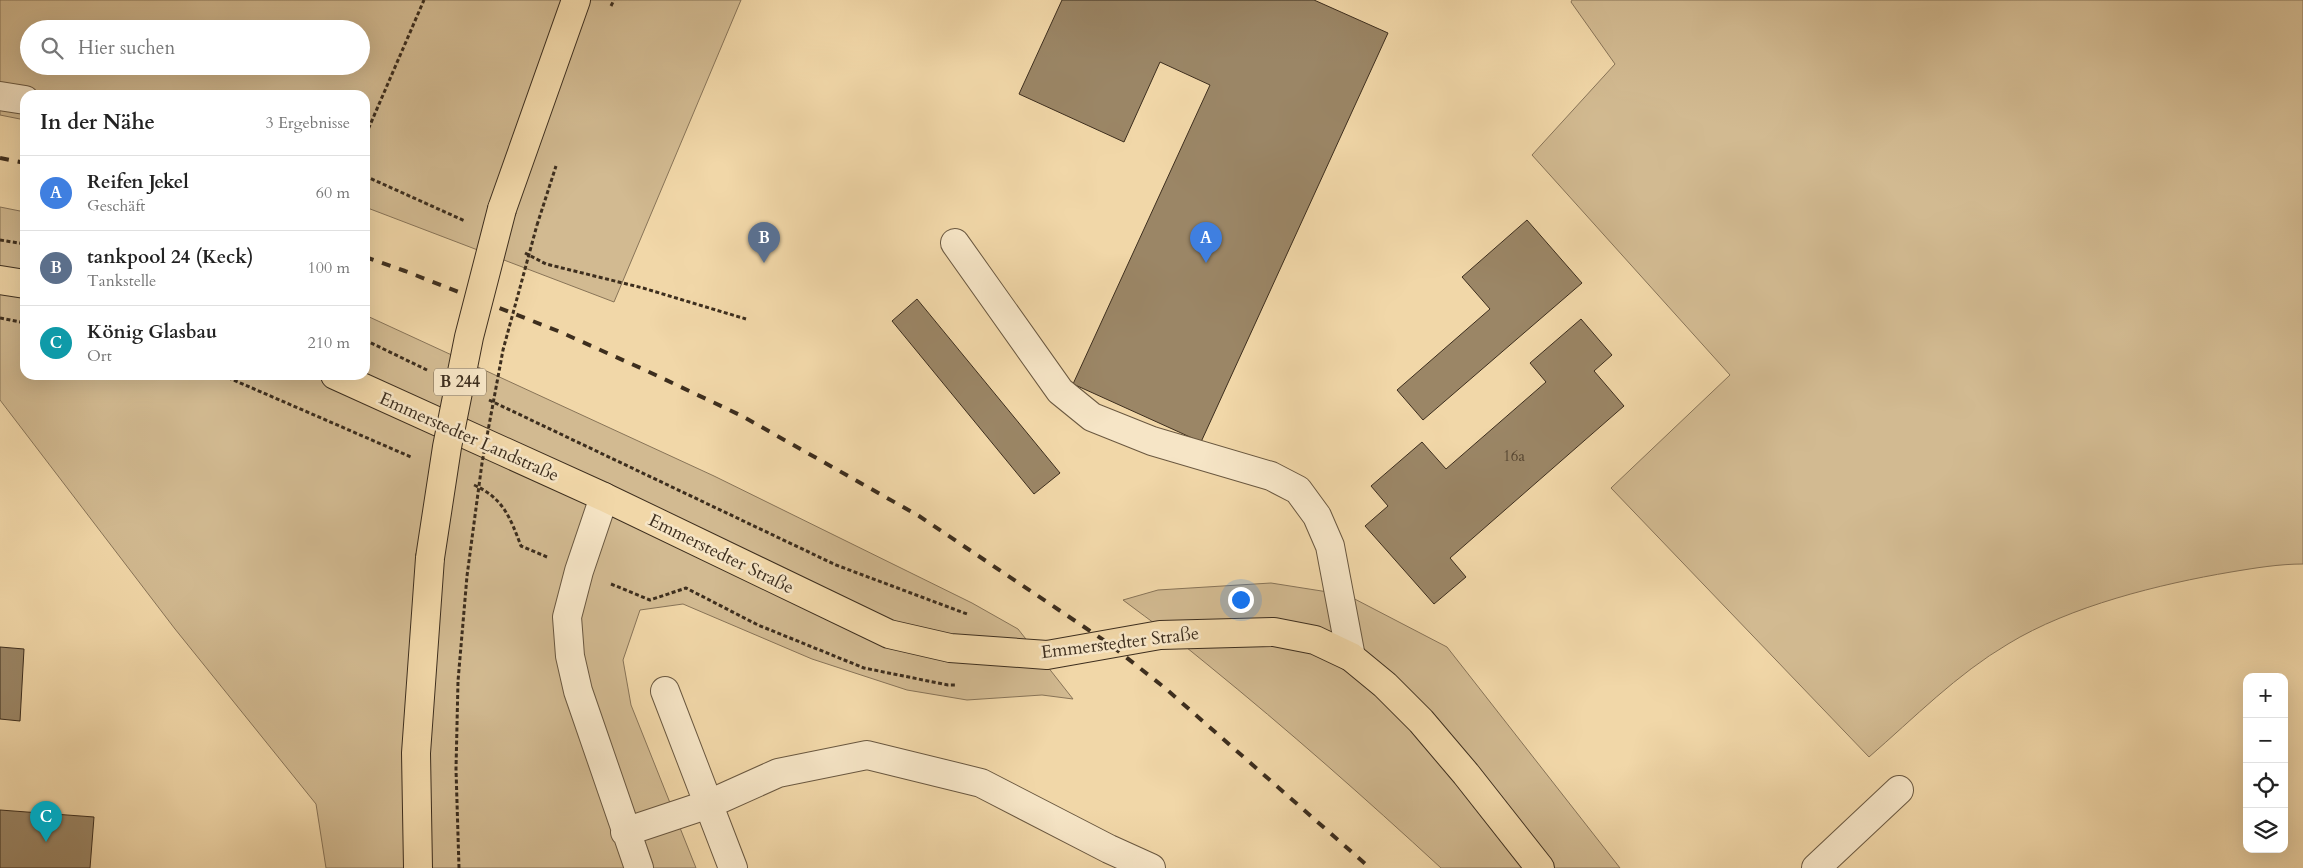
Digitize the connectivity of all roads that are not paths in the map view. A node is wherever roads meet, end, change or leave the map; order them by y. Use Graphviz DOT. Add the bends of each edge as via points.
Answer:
graph roads {
  1 [pos="576,0"];
  2 [pos="0,96"];
  3 [pos="20,99"];
  4 [pos="955,244"];
  5 [pos="0,280"];
  6 [pos="20,283"];
  7 [pos="346,380"];
  8 [pos="604,497"];
  9 [pos="1351,657"];
  10 [pos="665,690"];
  11 [pos="1899,790"];
  12 [pos="709,804"];
  13 [pos="625,832"];
  14 [pos="418,868"];
  15 [pos="639,868"];
  16 [pos="733,868"];
  17 [pos="1151,868"];
  18 [pos="1540,868"];
  19 [pos="1816,868"];
  1 -- 14 [label="main road, B 244, bridge" via="502,209 469,337 446,447 430,558 416,753"];
  2 -- 3 [label="street"];
  4 -- 9 [label="street" via="1060,391 1092,417 1152,441 1271,476 1298,490 1317,516 1330,546"];
  5 -- 6 [label="main road"];
  7 -- 8 [label="main road, Emmerstedter Landstraße"];
  8 -- 9 [label="main road, Emmerstedter Straße" via="889,634 950,648 1047,655 1160,635 1274,632 1315,640"];
  8 -- 13 [label="street" via="567,617 570,656 578,691"];
  9 -- 18 [label="main road, Emmerstedter Straße" via="1421,721"];
  10 -- 12 [label="street"];
  11 -- 19 [label="street"];
  12 -- 13 [label="street"];
  12 -- 16 [label="street"];
  12 -- 17 [label="street" via="778,773 867,755 981,783"];
  13 -- 15 [label="street"];
}
